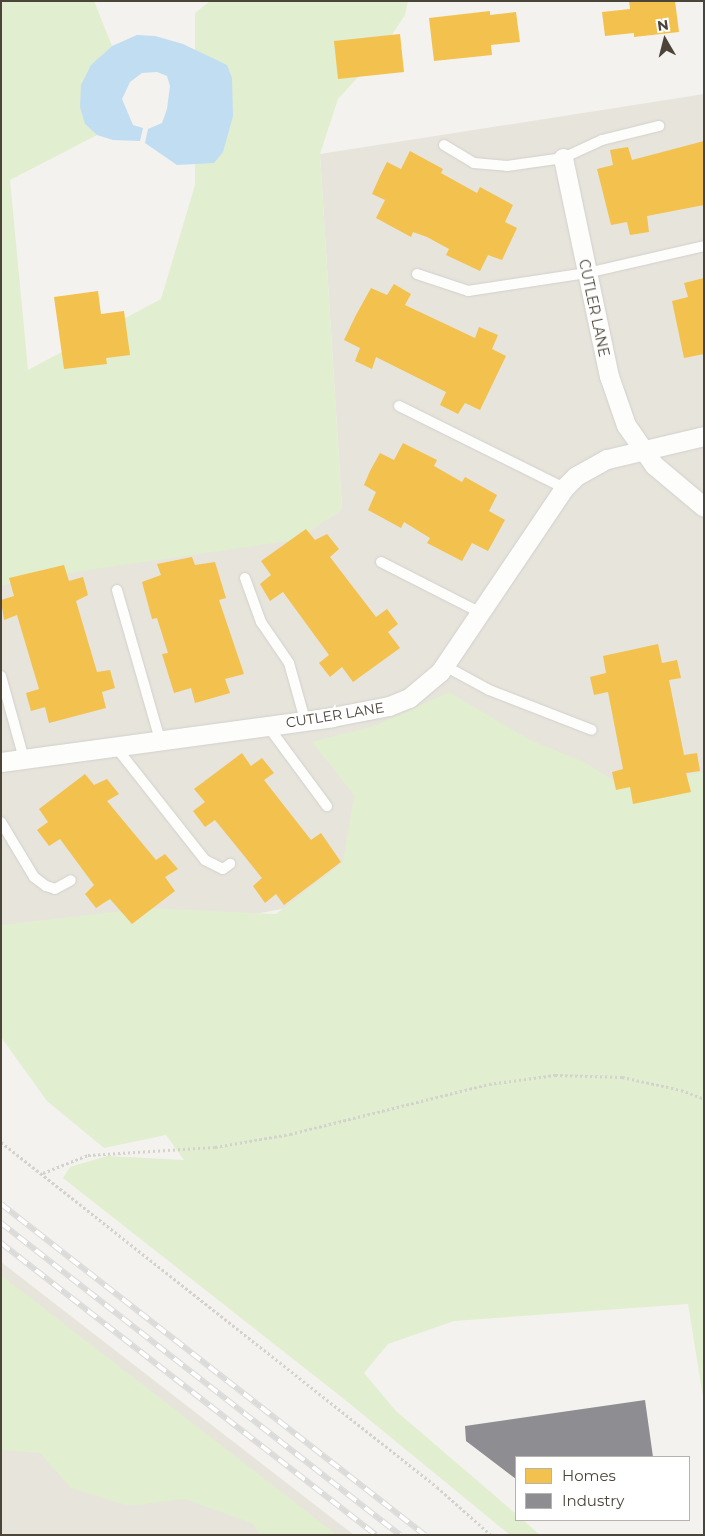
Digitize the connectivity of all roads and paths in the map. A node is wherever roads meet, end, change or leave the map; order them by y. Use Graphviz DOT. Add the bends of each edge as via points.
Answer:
graph roads {
  1 [pos="659,126"];
  2 [pos="444,145"];
  3 [pos="563,158"];
  4 [pos="704,246"];
  5 [pos="587,273"];
  6 [pos="417,274"];
  7 [pos="399,406"];
  8 [pos="704,436"];
  9 [pos="642,451"];
  10 [pos="564,488"];
  11 [pos="704,507"];
  12 [pos="381,562"];
  13 [pos="245,578"];
  14 [pos="117,590"];
  15 [pos="481,613"];
  16 [pos="445,666"];
  17 [pos="1,676"];
  18 [pos="305,720"];
  19 [pos="267,725"];
  20 [pos="592,730"];
  21 [pos="160,740"];
  22 [pos="115,746"];
  23 [pos="24,759"];
  24 [pos="1,762"];
  25 [pos="327,806"];
  26 [pos="1,822"];
  27 [pos="230,864"];
  28 [pos="71,880"];
  29 [pos="704,1099"];
  30 [pos="1,1142"];
  31 [pos="42,1173"];
  32 [pos="491,1535"];
  1 -- 3 [label="lane" via="602,140"];
  2 -- 3 [label="lane" via="474,163 507,166"];
  3 -- 5 [label="street, CUTLER LANE"];
  4 -- 5 [label="lane"];
  5 -- 6 [label="lane" via="468,291"];
  5 -- 9 [label="street, CUTLER LANE" via="609,376 626,425"];
  7 -- 10 [label="lane"];
  8 -- 9 [label="street, CUTLER LANE"];
  9 -- 10 [label="street, CUTLER LANE" via="591,466"];
  9 -- 11 [label="street, CUTLER LANE"];
  10 -- 15 [label="street, CUTLER LANE"];
  12 -- 15 [label="lane"];
  13 -- 18 [label="lane" via="261,622 289,663"];
  14 -- 21 [label="lane"];
  15 -- 16 [label="street, CUTLER LANE"];
  16 -- 18 [label="street, CUTLER LANE" via="410,698 389,706"];
  16 -- 20 [label="lane" via="489,690"];
  17 -- 23 [label="lane"];
  18 -- 19 [label="street, CUTLER LANE"];
  19 -- 21 [label="street, CUTLER LANE"];
  19 -- 25 [label="lane"];
  21 -- 22 [label="street, CUTLER LANE"];
  22 -- 23 [label="street, CUTLER LANE"];
  22 -- 27 [label="lane" via="205,860 223,868"];
  23 -- 24 [label="street, CUTLER LANE"];
  26 -- 28 [label="lane" via="34,877 46,886 56,888"];
  29 -- 31 [label="path" via="681,1090 622,1078 555,1075 489,1084 290,1134 216,1147 88,1154"];
  30 -- 31 [label="path"];
  31 -- 32 [label="path" via="437,1486"];
}
